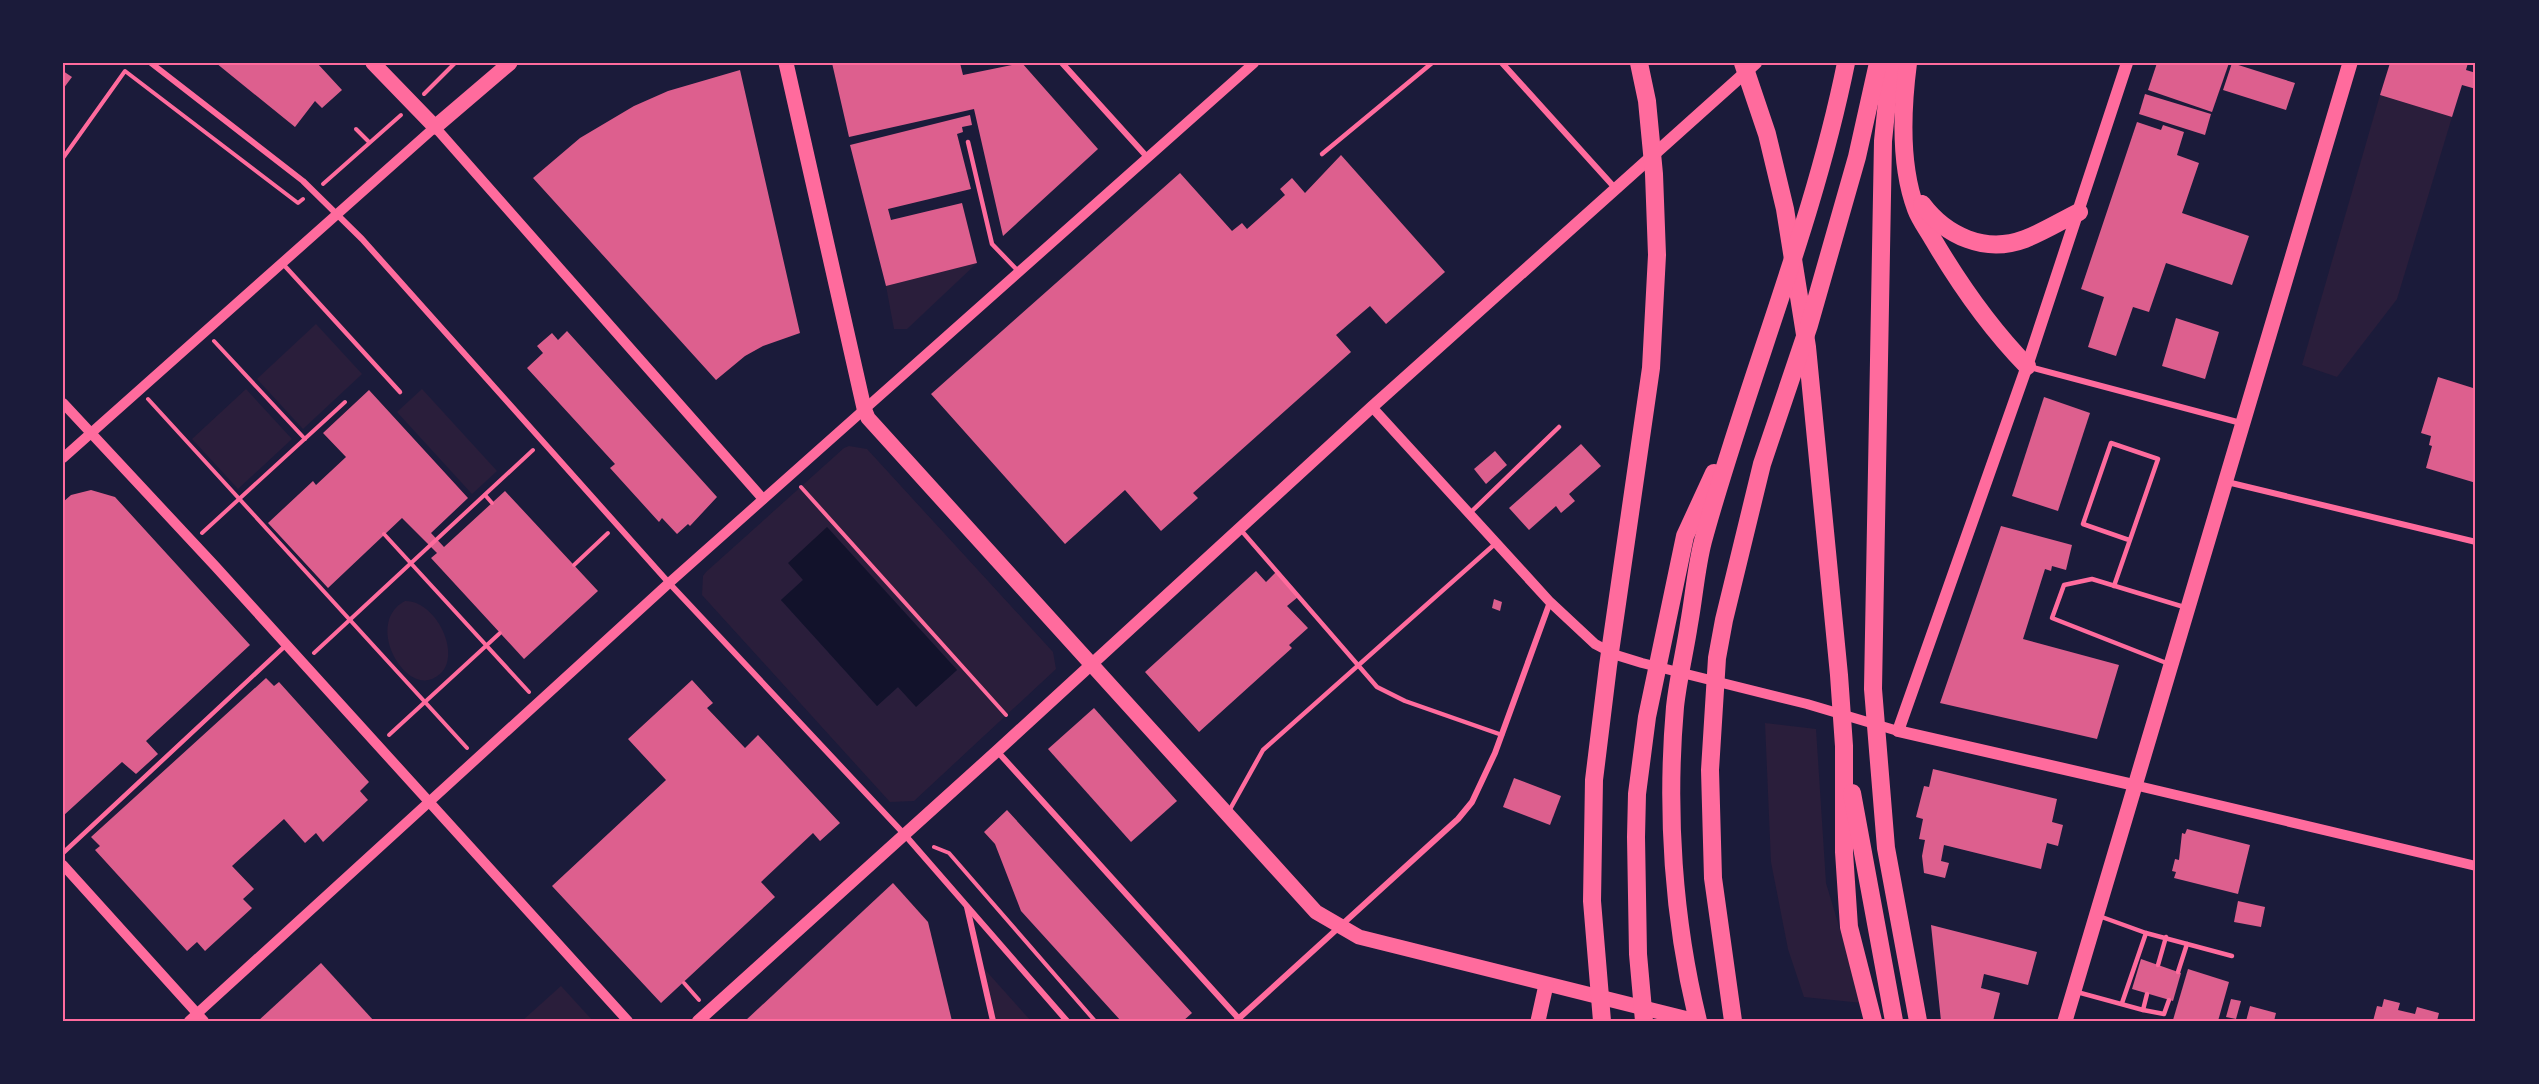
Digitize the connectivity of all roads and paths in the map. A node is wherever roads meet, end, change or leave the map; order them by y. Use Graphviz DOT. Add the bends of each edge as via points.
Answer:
graph roads {
  1 [pos="151,63"];
  2 [pos="373,63"];
  3 [pos="455,63"];
  4 [pos="510,63"];
  5 [pos="786,63"];
  6 [pos="1062,63"];
  7 [pos="1254,63"];
  8 [pos="1431,63"];
  9 [pos="1502,63"];
  10 [pos="1639,63"];
  11 [pos="1743,63"];
  12 [pos="1756,63"];
  13 [pos="1846,63"];
  14 [pos="1878,63"];
  15 [pos="1891,63"];
  16 [pos="1908,63"];
  17 [pos="2127,63"];
  18 [pos="2350,63"];
  19 [pos="438,80"];
  20 [pos="1727,89"];
  21 [pos="389,126"];
  22 [pos="435,127"];
  23 [pos="356,129"];
  24 [pos="369,142"];
  25 [pos="968,142"];
  26 [pos="1322,154"];
  27 [pos="63,158"];
  28 [pos="1149,159"];
  29 [pos="330,178"];
  30 [pos="1910,187"];
  31 [pos="1615,188"];
  32 [pos="298,203"];
  33 [pos="2079,212"];
  34 [pos="337,216"];
  35 [pos="283,264"];
  36 [pos="1019,272"];
  37 [pos="206,331"];
  38 [pos="2027,366"];
  39 [pos="139,390"];
  40 [pos="400,392"];
  41 [pos="345,402"];
  42 [pos="63,403"];
  43 [pos="1372,407"];
  44 [pos="864,408"];
  45 [pos="2241,423"];
  46 [pos="1559,427"];
  47 [pos="90,433"];
  48 [pos="1734,434"];
  49 [pos="304,439"];
  50 [pos="542,441"];
  51 [pos="63,458"];
  52 [pos="2224,481"];
  53 [pos="801,487"];
  54 [pos="485,495"];
  55 [pos="239,499"];
  56 [pos="763,499"];
  57 [pos="492,503"];
  58 [pos="1469,514"];
  59 [pos="617,525"];
  60 [pos="1240,529"];
  61 [pos="384,534"];
  62 [pos="2129,540"];
  63 [pos="193,542"];
  64 [pos="2476,542"];
  65 [pos="1496,543"];
  66 [pos="411,564"];
  67 [pos="574,565"];
  68 [pos="669,583"];
  69 [pos="2114,586"];
  70 [pos="1550,602"];
  71 [pos="2186,608"];
  72 [pos="350,620"];
  73 [pos="500,633"];
  74 [pos="286,645"];
  75 [pos="486,645"];
  76 [pos="303,664"];
  77 [pos="2170,664"];
  78 [pos="1091,665"];
  79 [pos="1360,666"];
  80 [pos="425,702"];
  81 [pos="538,702"];
  82 [pos="1006,715"];
  83 [pos="1898,731"];
  84 [pos="1502,735"];
  85 [pos="377,746"];
  86 [pos="1844,746"];
  87 [pos="997,751"];
  88 [pos="476,758"];
  89 [pos="2134,785"];
  90 [pos="427,802"];
  91 [pos="1227,815"];
  92 [pos="905,835"];
  93 [pos="63,853"];
  94 [pos="63,865"];
  95 [pos="2476,866"];
  96 [pos="966,907"];
  97 [pos="2097,915"];
  98 [pos="1339,927"];
  99 [pos="2146,933"];
  100 [pos="2166,937"];
  101 [pos="2187,944"];
  102 [pos="2232,957"];
  103 [pos="2158,965"];
  104 [pos="2178,972"];
  105 [pos="1546,985"];
  106 [pos="2074,991"];
  107 [pos="2147,994"];
  108 [pos="2169,1000"];
  109 [pos="2122,1003"];
  110 [pos="2143,1010"];
  111 [pos="2160,1013"];
  112 [pos="1871,1014"];
  113 [pos="1893,1017"];
  114 [pos="196,1019"];
  115 [pos="1239,1020"];
  116 [pos="1917,1020"];
  117 [pos="628,1021"];
  118 [pos="698,1021"];
  119 [pos="993,1021"];
  120 [pos="1067,1021"];
  121 [pos="1095,1021"];
  122 [pos="1538,1021"];
  123 [pos="1602,1021"];
  124 [pos="1644,1021"];
  125 [pos="1697,1021"];
  126 [pos="1733,1021"];
  127 [pos="2065,1021"];
  128 [pos="2157,1021"];
  1 -- 34 [label="street" via="303,181"];
  2 -- 22 [label="main road"];
  3 -- 19 [label="path"];
  4 -- 22 [label="main road"];
  5 -- 44 [label="main road"];
  6 -- 28 [label="street"];
  7 -- 28 [label="street"];
  8 -- 26 [label="lane"];
  9 -- 31 [label="street"];
  10 -- 123 [label="highway" via="1654,174 1657,255 1651,368 1594,780 1592,900"];
  11 -- 20 [label="main road"];
  11 -- 86 [label="highway" via="1767,134 1785,209 1812,392"];
  12 -- 20 [label="main road"];
  13 -- 48 [label="highway" via="1833,127 1798,245"];
  14 -- 126 [label="highway" via="1857,158 1809,325 1762,464 1717,658 1710,770 1713,878"];
  15 -- 116 [label="highway" via="1883,141 1873,689 1886,848"];
  16 -- 30 [label="highway" via="1903,133"];
  17 -- 33 [label="main road"];
  18 -- 45 [label="main road"];
  20 -- 31 [label="main road"];
  21 -- 24 [label="path"];
  22 -- 34 [label="street"];
  22 -- 56 [label="street"];
  23 -- 24 [label="path"];
  24 -- 29 [label="path"];
  25 -- 36 [label="lane" via="992,244"];
  27 -- 32 [label="path" via="125,71"];
  28 -- 36 [label="street"];
  30 -- 33 [label="highway" via="1943,227 1986,244 2025,239"];
  30 -- 38 [label="highway" via="1916,209 1943,255 2001,339"];
  31 -- 43 [label="main road"];
  33 -- 38 [label="main road"];
  34 -- 35 [label="street"];
  34 -- 50 [label="street"];
  35 -- 37 [label="street"];
  35 -- 40 [label="lane"];
  36 -- 44 [label="street"];
  37 -- 39 [label="street"];
  37 -- 49 [label="path"];
  38 -- 45 [label="street"];
  38 -- 83 [label="main road"];
  39 -- 47 [label="street"];
  39 -- 55 [label="path"];
  41 -- 49 [label="path"];
  42 -- 47 [label="street"];
  43 -- 58 [label="street"];
  43 -- 60 [label="main road"];
  44 -- 56 [label="street"];
  44 -- 78 [label="main road" via="868,418"];
  45 -- 52 [label="main road"];
  46 -- 58 [label="lane"];
  47 -- 51 [label="street"];
  47 -- 63 [label="street"];
  48 -- 124 [label="highway" via="1685,536 1647,717 1637,794 1638,954"];
  48 -- 125 [label="highway" via="1702,544 1675,706 1674,856"];
  49 -- 55 [label="path"];
  50 -- 54 [label="path"];
  50 -- 59 [label="street"];
  52 -- 64 [label="street"];
  52 -- 71 [label="main road"];
  53 -- 82 [label="path"];
  54 -- 57 [label="path"];
  54 -- 66 [label="path"];
  55 -- 63 [label="path"];
  55 -- 72 [label="path"];
  56 -- 68 [label="street"];
  58 -- 65 [label="street"];
  59 -- 67 [label="path"];
  59 -- 68 [label="street"];
  60 -- 78 [label="main road"];
  60 -- 79 [label="lane"];
  61 -- 66 [label="path"];
  62 -- 62 [label="lane" via="2158,459 2111,443 2083,524"];
  62 -- 69 [label="lane"];
  63 -- 74 [label="street"];
  65 -- 70 [label="street"];
  65 -- 79 [label="lane"];
  66 -- 72 [label="path"];
  66 -- 75 [label="path"];
  68 -- 81 [label="street"];
  68 -- 92 [label="street"];
  69 -- 71 [label="lane"];
  69 -- 77 [label="lane" via="2092,579 2064,585 2052,618"];
  70 -- 83 [label="street" via="1595,644 1616,655"];
  70 -- 84 [label="street"];
  71 -- 77 [label="main road"];
  72 -- 76 [label="path"];
  72 -- 80 [label="path"];
  73 -- 75 [label="path"];
  74 -- 76 [label="street"];
  74 -- 93 [label="lane"];
  75 -- 80 [label="path"];
  75 -- 81 [label="path"];
  76 -- 85 [label="street"];
  77 -- 89 [label="main road"];
  78 -- 87 [label="main road"];
  78 -- 91 [label="main road"];
  79 -- 84 [label="lane" via="1377,687 1405,701"];
  79 -- 91 [label="lane" via="1263,750"];
  80 -- 85 [label="path"];
  80 -- 88 [label="path"];
  81 -- 88 [label="street"];
  83 -- 89 [label="main road"];
  84 -- 98 [label="street" via="1472,802 1458,819"];
  85 -- 90 [label="street"];
  86 -- 112 [label="highway" via="1849,927"];
  86 -- 113 [label="highway"];
  87 -- 92 [label="main road"];
  87 -- 115 [label="street"];
  88 -- 90 [label="street"];
  89 -- 95 [label="street"];
  89 -- 97 [label="main road"];
  90 -- 114 [label="street"];
  90 -- 117 [label="street"];
  91 -- 98 [label="main road" via="1316,912"];
  92 -- 96 [label="street"];
  92 -- 118 [label="main road"];
  92 -- 121 [label="path" via="950,853"];
  94 -- 114 [label="street"];
  96 -- 119 [label="street"];
  96 -- 120 [label="street"];
  97 -- 99 [label="lane"];
  97 -- 106 [label="main road"];
  98 -- 105 [label="main road" via="1359,937"];
  98 -- 115 [label="street"];
  99 -- 100 [label="lane"];
  99 -- 109 [label="lane"];
  100 -- 101 [label="lane"];
  100 -- 103 [label="lane"];
  101 -- 102 [label="lane"];
  101 -- 104 [label="lane"];
  105 -- 122 [label="main road"];
  105 -- 125 [label="main road"];
  106 -- 109 [label="lane"];
  106 -- 127 [label="main road"];
  107 -- 110 [label="lane"];
  108 -- 111 [label="lane" via="2164,1014"];
  109 -- 110 [label="lane"];
  110 -- 111 [label="lane"];
  111 -- 128 [label="lane"];
}
